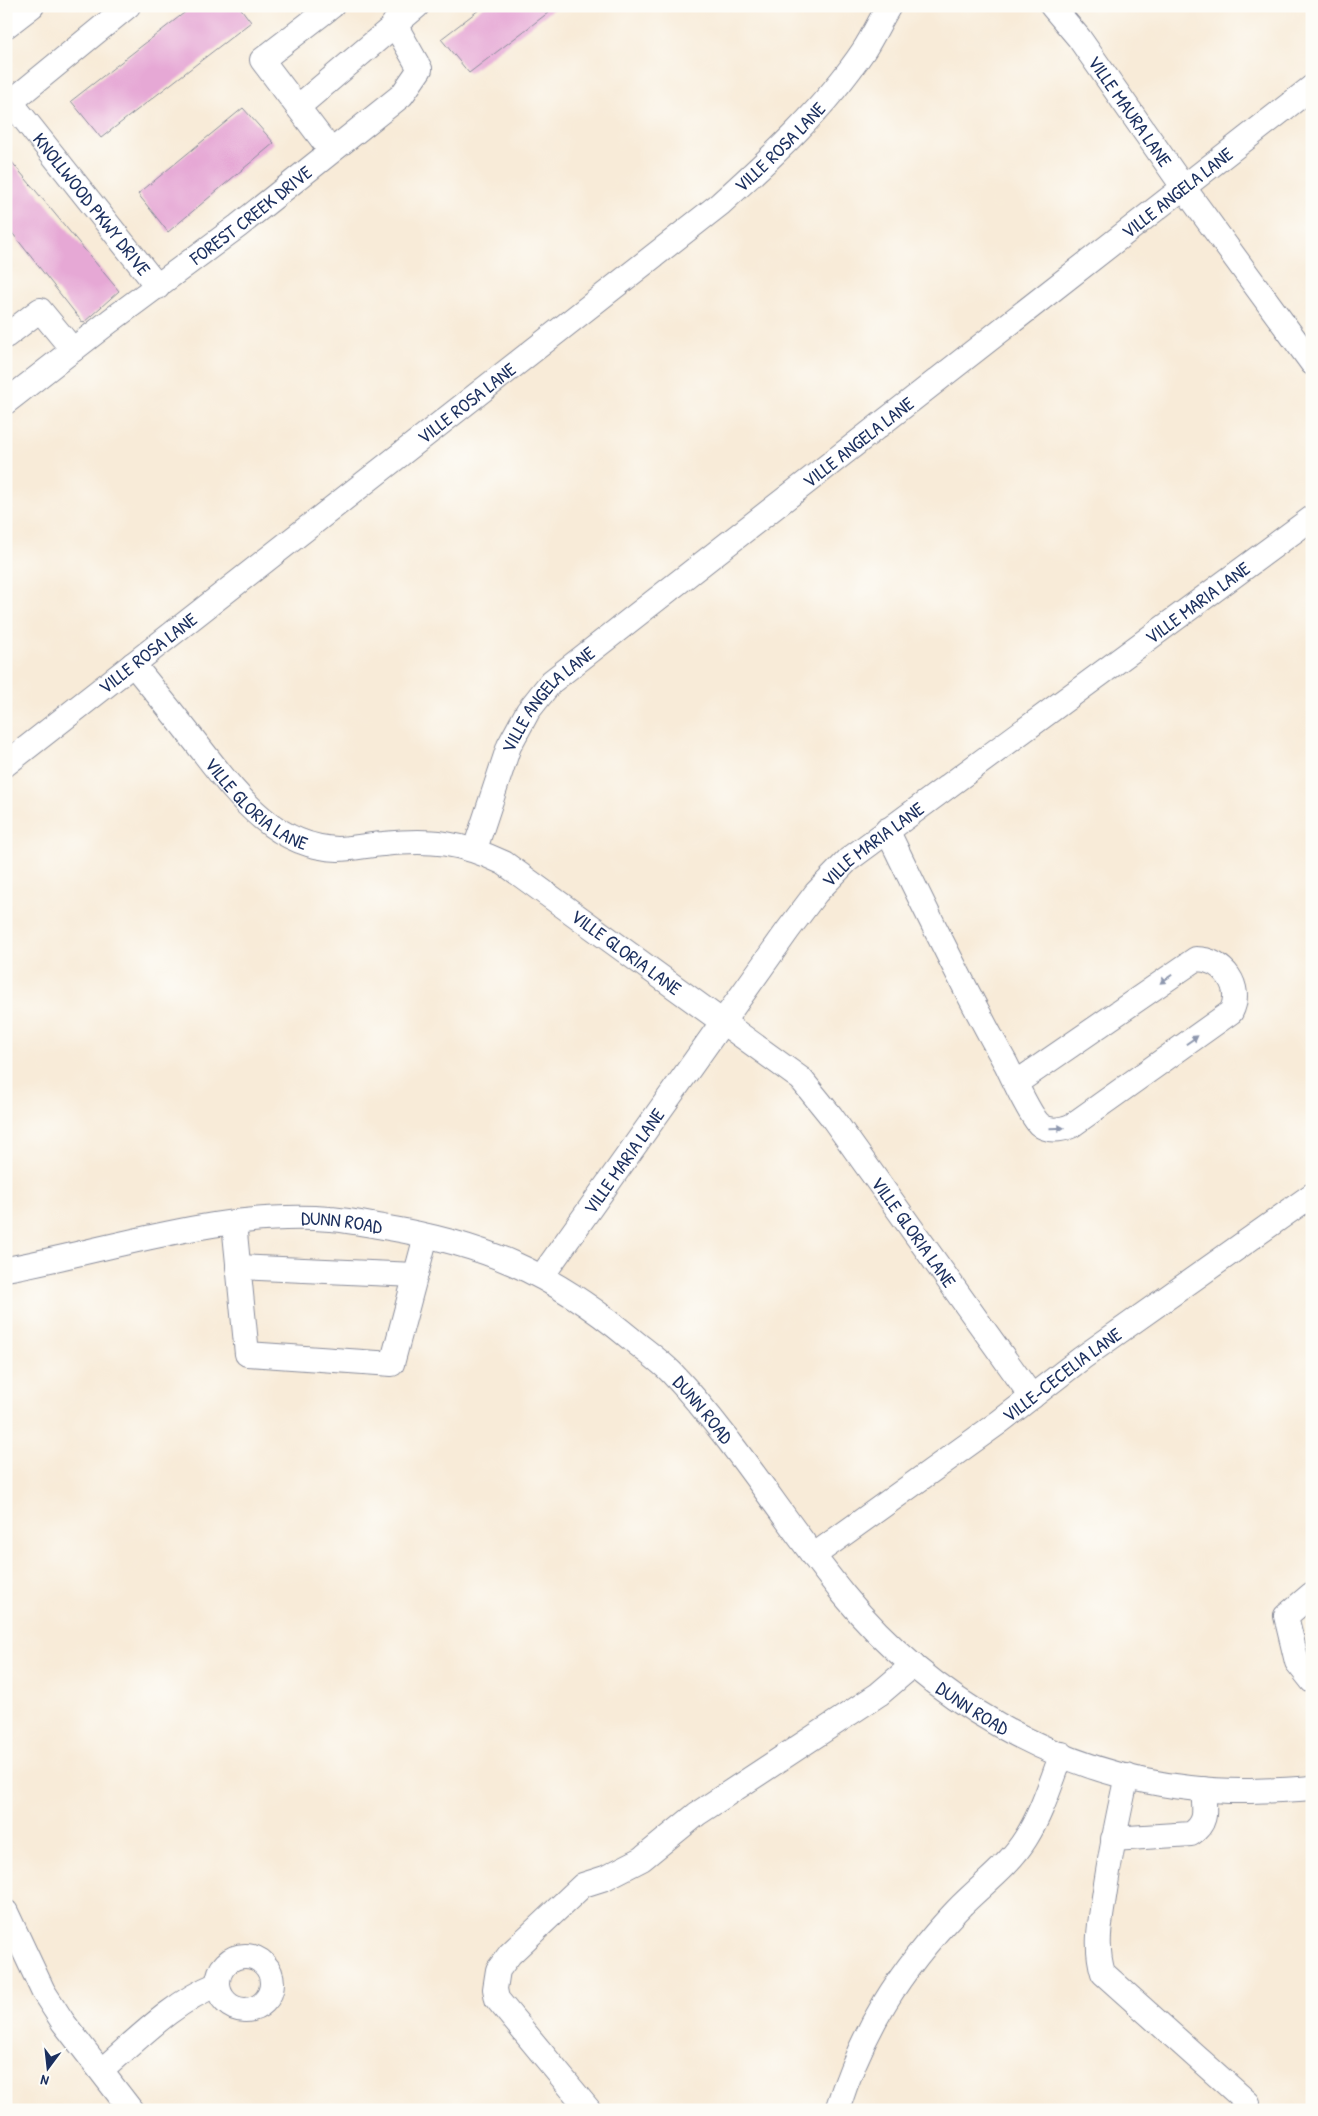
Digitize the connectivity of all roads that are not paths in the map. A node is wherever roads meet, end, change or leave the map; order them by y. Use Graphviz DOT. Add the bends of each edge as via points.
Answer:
graph roads {
  1 [pos="32,6"];
  2 [pos="128,6"];
  3 [pos="332,6"];
  4 [pos="417,6"];
  5 [pos="888,6"];
  6 [pos="1052,6"];
  7 [pos="394,23"];
  8 [pos="6,26"];
  9 [pos="1312,87"];
  10 [pos="8,101"];
  11 [pos="298,106"];
  12 [pos="331,151"];
  13 [pos="1184,188"];
  14 [pos="158,287"];
  15 [pos="6,336"];
  16 [pos="73,350"];
  17 [pos="1312,363"];
  18 [pos="6,402"];
  19 [pos="1312,518"];
  20 [pos="133,664"];
  21 [pos="6,764"];
  22 [pos="887,830"];
  23 [pos="475,849"];
  24 [pos="724,1022"];
  25 [pos="1016,1083"];
  26 [pos="1312,1195"];
  27 [pos="234,1223"];
  28 [pos="426,1236"];
  29 [pos="238,1267"];
  30 [pos="6,1269"];
  31 [pos="415,1275"];
  32 [pos="542,1276"];
  33 [pos="1032,1397"];
  34 [pos="813,1556"];
  35 [pos="1312,1594"];
  36 [pos="913,1665"];
  37 [pos="1312,1681"];
  38 [pos="1062,1754"];
  39 [pos="1127,1776"];
  40 [pos="1312,1788"];
  41 [pos="1203,1789"];
  42 [pos="1113,1839"];
  43 [pos="6,1912"];
  44 [pos="218,1984"];
  45 [pos="102,2070"];
  46 [pos="1248,2104"];
  47 [pos="122,2106"];
  48 [pos="589,2110"];
  49 [pos="837,2110"];
  1 -- 8 [label="street"];
  2 -- 10 [label="street"];
  3 -- 11 [label="street" via="262,60"];
  4 -- 7 [label="street"];
  5 -- 20 [label="street, VILLE ROSA LANE" via="864,49 836,87 806,122 720,204"];
  6 -- 13 [label="street, VILLE MAURA LANE" via="1079,38"];
  7 -- 11 [label="street"];
  7 -- 12 [label="street, FOREST CREEK DRIVE" via="420,69 402,95"];
  9 -- 13 [label="street, VILLE ANGELA LANE"];
  10 -- 14 [label="street, KNOLLWOOD PKWY DRIVE"];
  11 -- 12 [label="street"];
  12 -- 14 [label="street, FOREST CREEK DRIVE"];
  13 -- 17 [label="street, VILLE MAURA LANE"];
  13 -- 23 [label="street, VILLE ANGELA LANE" via="551,682 528,711 509,746"];
  14 -- 16 [label="street, FOREST CREEK DRIVE"];
  15 -- 16 [label="street" via="40,310"];
  16 -- 18 [label="street, FOREST CREEK DRIVE"];
  19 -- 22 [label="street, VILLE MARIA LANE"];
  20 -- 21 [label="street, VILLE ROSA LANE"];
  20 -- 23 [label="street, VILLE GLORIA LANE" via="234,790 260,817 285,835 311,847 340,849 401,842 460,845"];
  22 -- 24 [label="street, VILLE MARIA LANE" via="848,860 816,893"];
  22 -- 25 [label="street" via="957,976"];
  23 -- 24 [label="street, VILLE GLORIA LANE" via="504,863"];
  24 -- 32 [label="street, VILLE MARIA LANE"];
  24 -- 33 [label="street, VILLE GLORIA LANE" via="801,1079 831,1116"];
  25 -- 25 [label="street, one-way" via="1038,1123 1053,1129 1071,1126 1231,1012 1237,994 1235,986 1214,961 1196,959"];
  26 -- 33 [label="street, VILLE-CECELIA LANE"];
  27 -- 28 [label="street, DUNN ROAD" via="291,1218 331,1219"];
  27 -- 29 [label="street"];
  27 -- 30 [label="street, DUNN ROAD"];
  28 -- 31 [label="street"];
  28 -- 32 [label="street, DUNN ROAD" via="470,1246"];
  29 -- 31 [label="street"];
  29 -- 31 [label="street" via="247,1354 392,1364"];
  32 -- 34 [label="street, DUNN ROAD" via="590,1305 669,1370 718,1428"];
  33 -- 34 [label="street, VILLE-CECELIA LANE"];
  34 -- 36 [label="street, DUNN ROAD" via="870,1624"];
  35 -- 37 [label="street" via="1286,1616 1297,1662"];
  36 -- 38 [label="street, DUNN ROAD" via="974,1711"];
  36 -- 48 [label="street" via="879,1694 697,1814 642,1859 584,1885 510,1954 498,1970 497,1999"];
  38 -- 39 [label="street, DUNN ROAD"];
  38 -- 49 [label="street" via="1026,1839 915,1957 886,1997 861,2045"];
  39 -- 41 [label="street, DUNN ROAD"];
  39 -- 42 [label="street"];
  40 -- 41 [label="street, DUNN ROAD"];
  41 -- 42 [label="street" via="1204,1820 1192,1834"];
  42 -- 46 [label="street" via="1098,1939 1098,1958 1103,1973"];
  43 -- 45 [label="street" via="43,1991 63,2022"];
  44 -- 45 [label="street" via="182,2003"];
  45 -- 47 [label="street"];
}
